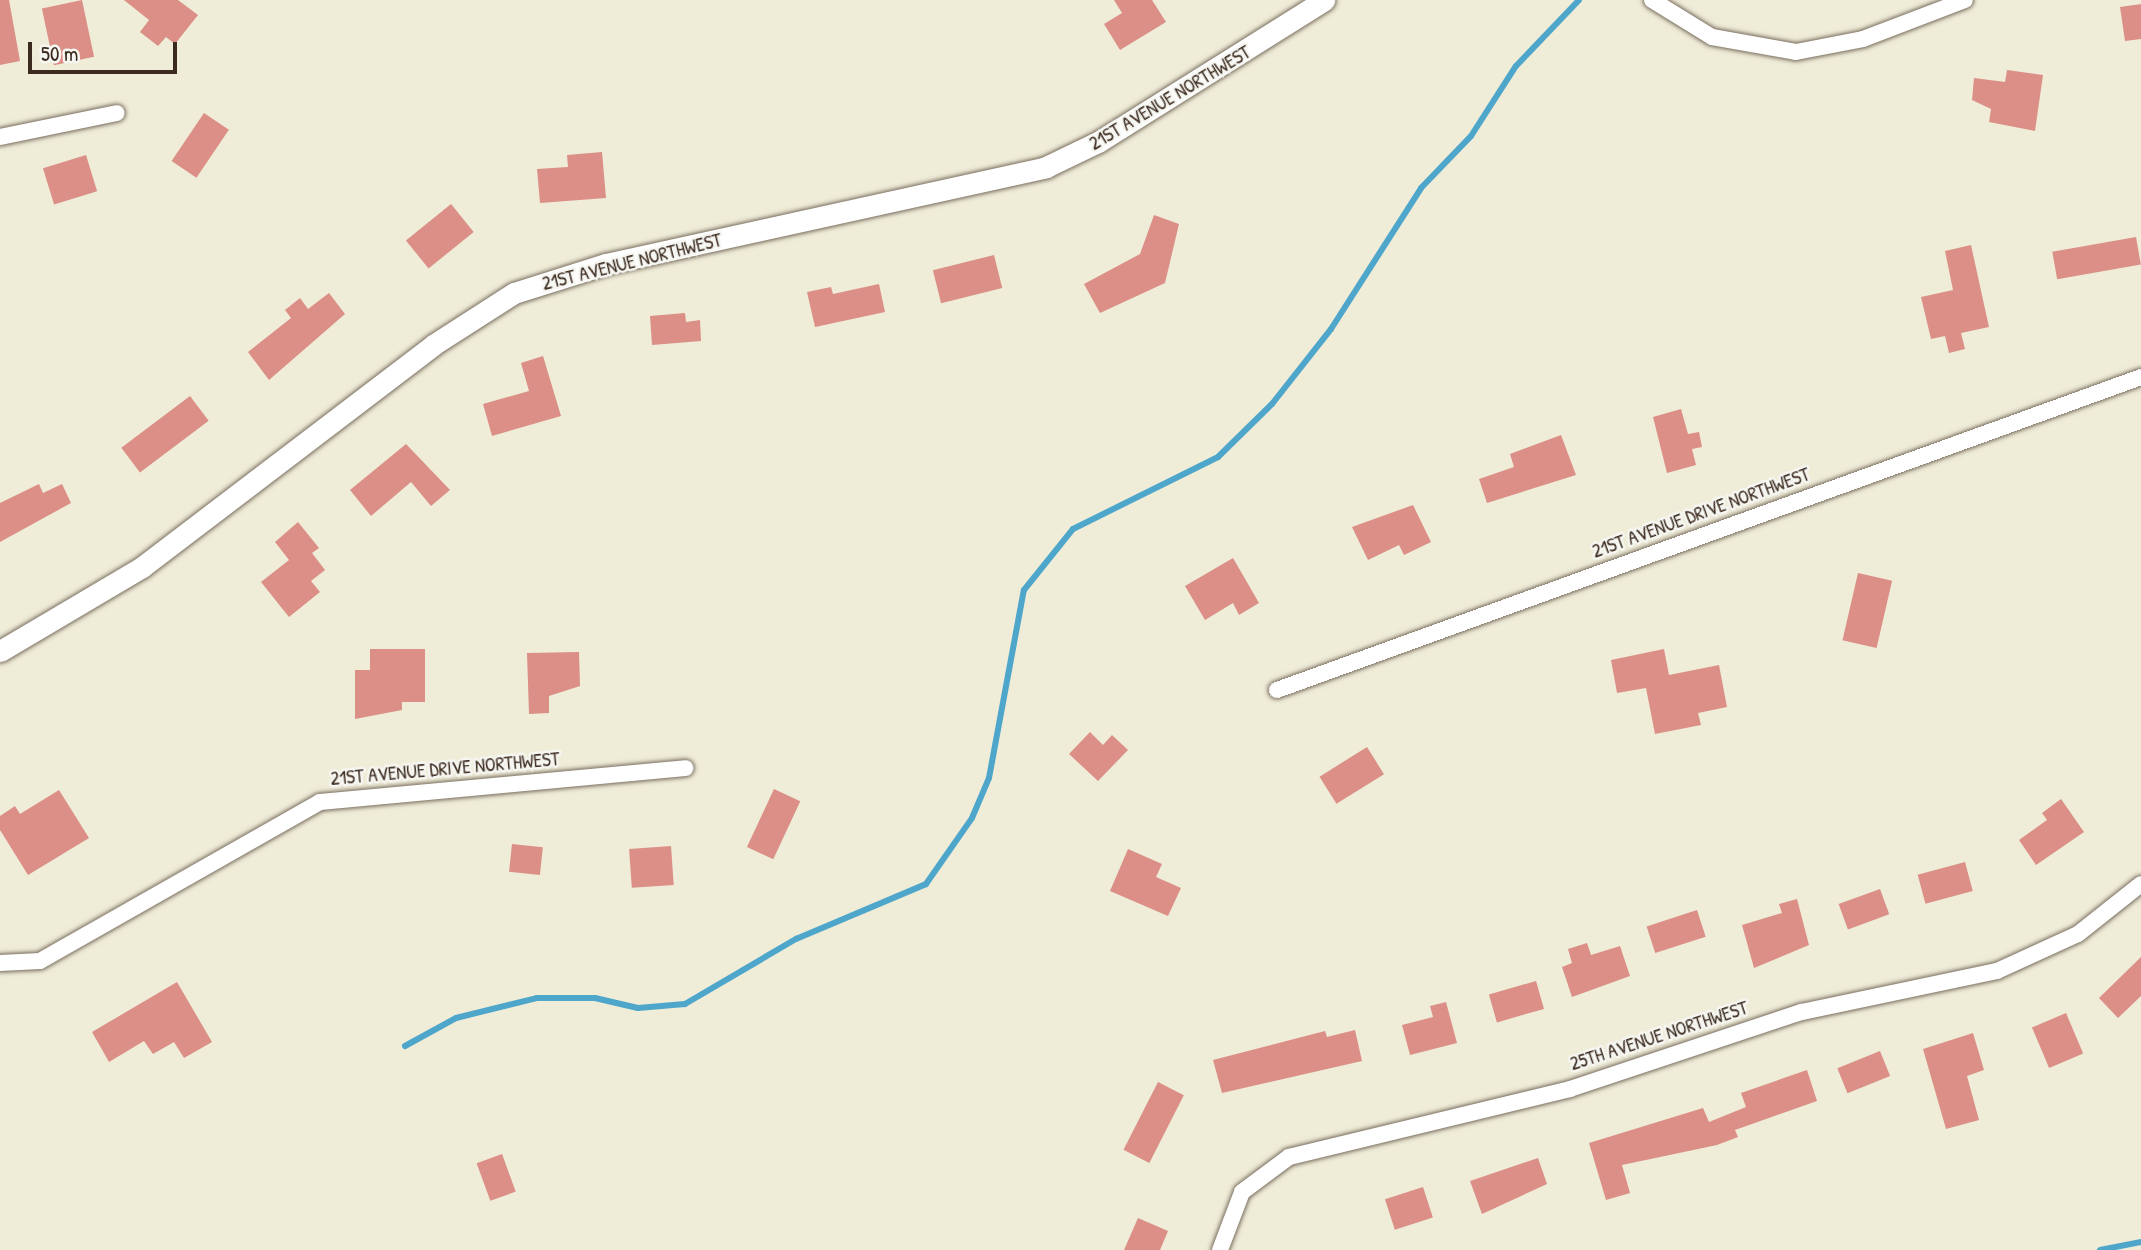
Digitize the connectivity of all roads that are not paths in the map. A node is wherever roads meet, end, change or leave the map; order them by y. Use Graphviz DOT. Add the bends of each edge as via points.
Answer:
graph roads {
  1 [pos="1324,0"];
  2 [pos="1652,0"];
  3 [pos="1965,0"];
  4 [pos="117,113"];
  5 [pos="0,137"];
  6 [pos="2141,377"];
  7 [pos="0,651"];
  8 [pos="1277,690"];
  9 [pos="685,768"];
  10 [pos="2141,884"];
  11 [pos="0,963"];
  12 [pos="1220,1250"];
  1 -- 7 [label="street, 21ST AVENUE NORTHWEST" via="1110,135 1046,167 606,264 514,293 433,345 142,567"];
  2 -- 3 [label="street" via="1712,37 1796,52 1863,39"];
  4 -- 5 [label="street"];
  6 -- 8 [label="street, 21ST AVENUE DRIVE NORTHWEST"];
  9 -- 11 [label="street, 21ST AVENUE DRIVE NORTHWEST" via="320,802 40,961"];
  10 -- 12 [label="street, 25TH AVENUE NORTHWEST" via="2078,934 1997,971 1802,1012 1570,1088 1289,1157 1242,1192"];
}
